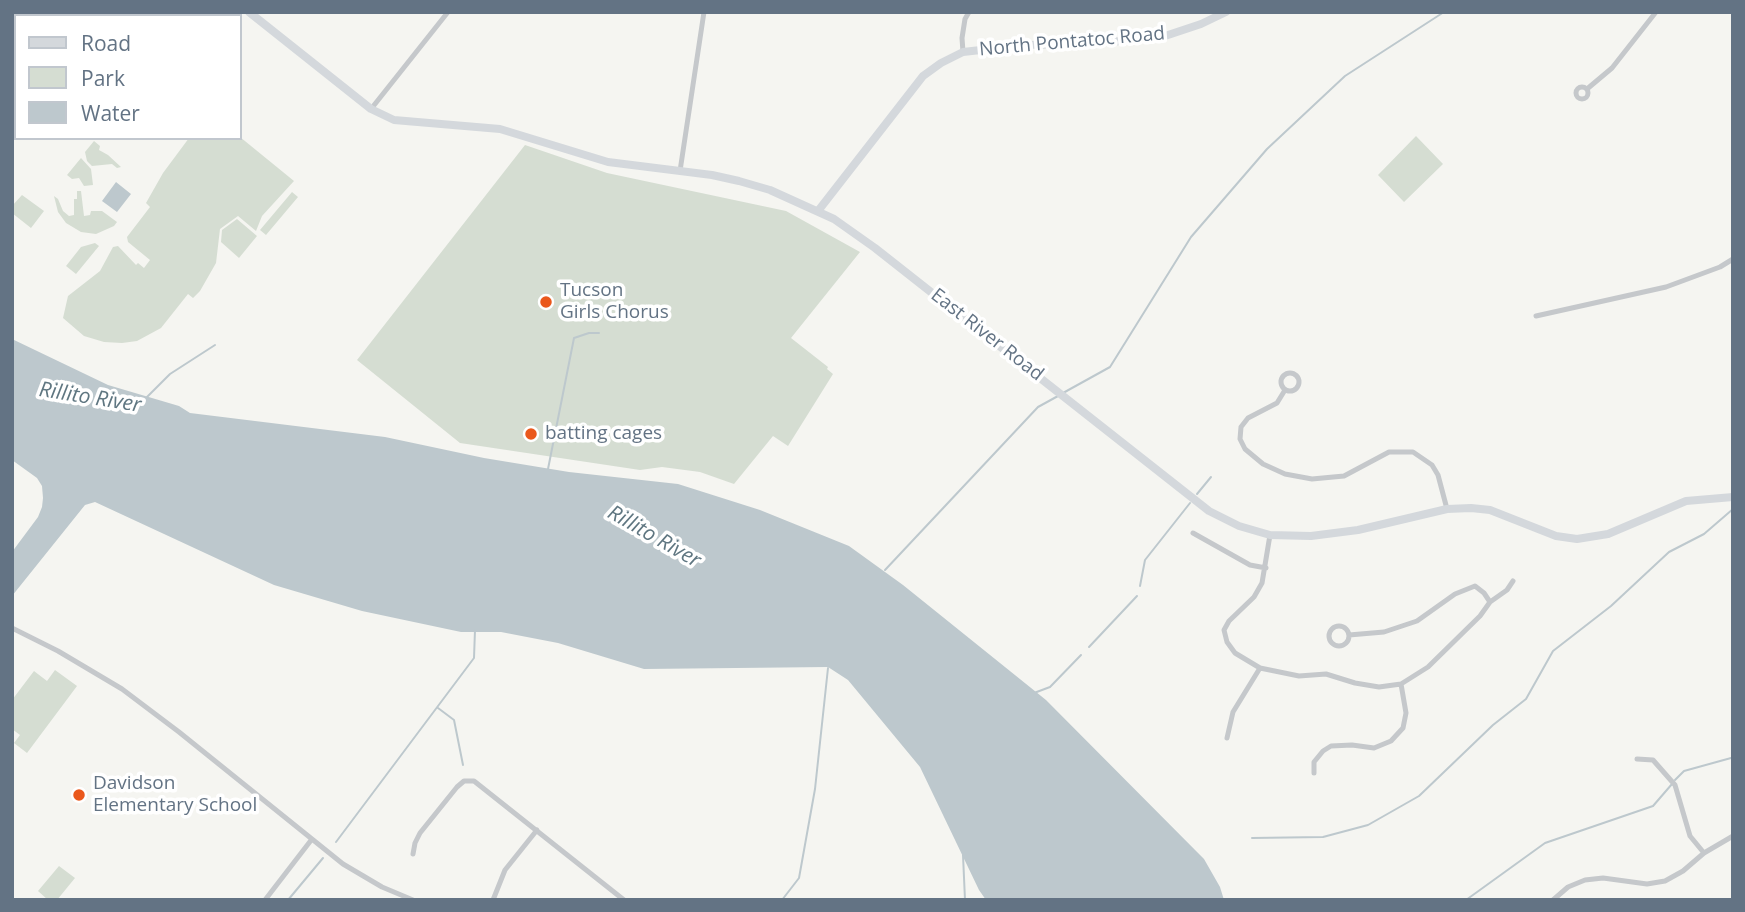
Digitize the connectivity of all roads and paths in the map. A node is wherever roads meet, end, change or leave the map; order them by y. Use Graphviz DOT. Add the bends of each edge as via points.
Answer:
graph roads {
  1 [pos="250,12"];
  2 [pos="448,12"];
  3 [pos="704,12"];
  4 [pos="969,12"];
  5 [pos="1226,12"];
  6 [pos="1656,12"];
  7 [pos="963,52"];
  8 [pos="1587,89"];
  9 [pos="371,109"];
  10 [pos="680,171"];
  11 [pos="818,211"];
  12 [pos="1733,258"];
  13 [pos="1536,316"];
  14 [pos="1285,390"];
  15 [pos="1733,497"];
  16 [pos="1447,509"];
  17 [pos="1193,533"];
  18 [pos="1270,535"];
  19 [pos="1266,568"];
  20 [pos="1513,581"];
  21 [pos="1490,602"];
  22 [pos="12,628"];
  23 [pos="1349,635"];
  24 [pos="1261,668"];
  25 [pos="1401,684"];
  26 [pos="1227,738"];
  27 [pos="1637,759"];
  28 [pos="1314,773"];
  29 [pos="537,830"];
  30 [pos="1733,836"];
  31 [pos="312,839"];
  32 [pos="1704,853"];
  33 [pos="413,854"];
  34 [pos="265,900"];
  35 [pos="413,900"];
  36 [pos="493,900"];
  37 [pos="624,900"];
  38 [pos="1553,900"];
  1 -- 9 [label="street, East River Road"];
  2 -- 9 [label="street"];
  3 -- 10 [label="street"];
  4 -- 7 [label="street"];
  5 -- 7 [label="street, North Pontatoc Road" via="1158,38"];
  6 -- 8 [label="street" via="1612,68"];
  7 -- 11 [label="street, North Pontatoc Road" via="923,76"];
  9 -- 10 [label="street, East River Road" via="394,120 500,129 608,162"];
  10 -- 11 [label="street, East River Road" via="739,181"];
  11 -- 18 [label="street, East River Road" via="875,248 1209,510"];
  12 -- 13 [label="street" via="1666,287"];
  14 -- 16 [label="street" via="1277,403 1248,418 1241,428 1245,449 1263,464 1312,479 1344,475 1389,452 1413,452 1438,475"];
  15 -- 16 [label="street, East River Road" via="1686,501 1608,534 1577,540 1490,510"];
  16 -- 18 [label="street, East River Road" via="1335,534"];
  17 -- 19 [label="street" via="1250,565"];
  18 -- 19 [label="street"];
  19 -- 24 [label="street" via="1254,597 1224,630 1235,653"];
  20 -- 21 [label="street"];
  21 -- 23 [label="street" via="1475,586 1417,621 1384,632"];
  21 -- 25 [label="street" via="1428,667"];
  22 -- 31 [label="street" via="132,696"];
  24 -- 25 [label="street" via="1299,676 1326,674 1379,687"];
  24 -- 26 [label="street" via="1233,712"];
  25 -- 28 [label="street" via="1406,713 1403,728 1391,741 1374,748 1331,747 1314,762"];
  27 -- 32 [label="street" via="1653,760 1675,785 1690,836"];
  29 -- 33 [label="street" via="469,780 457,787 420,832"];
  29 -- 36 [label="street" via="505,870"];
  29 -- 37 [label="street"];
  30 -- 32 [label="street"];
  31 -- 34 [label="street"];
  31 -- 35 [label="street" via="361,876"];
  32 -- 38 [label="street" via="1665,881 1585,880"];
}
